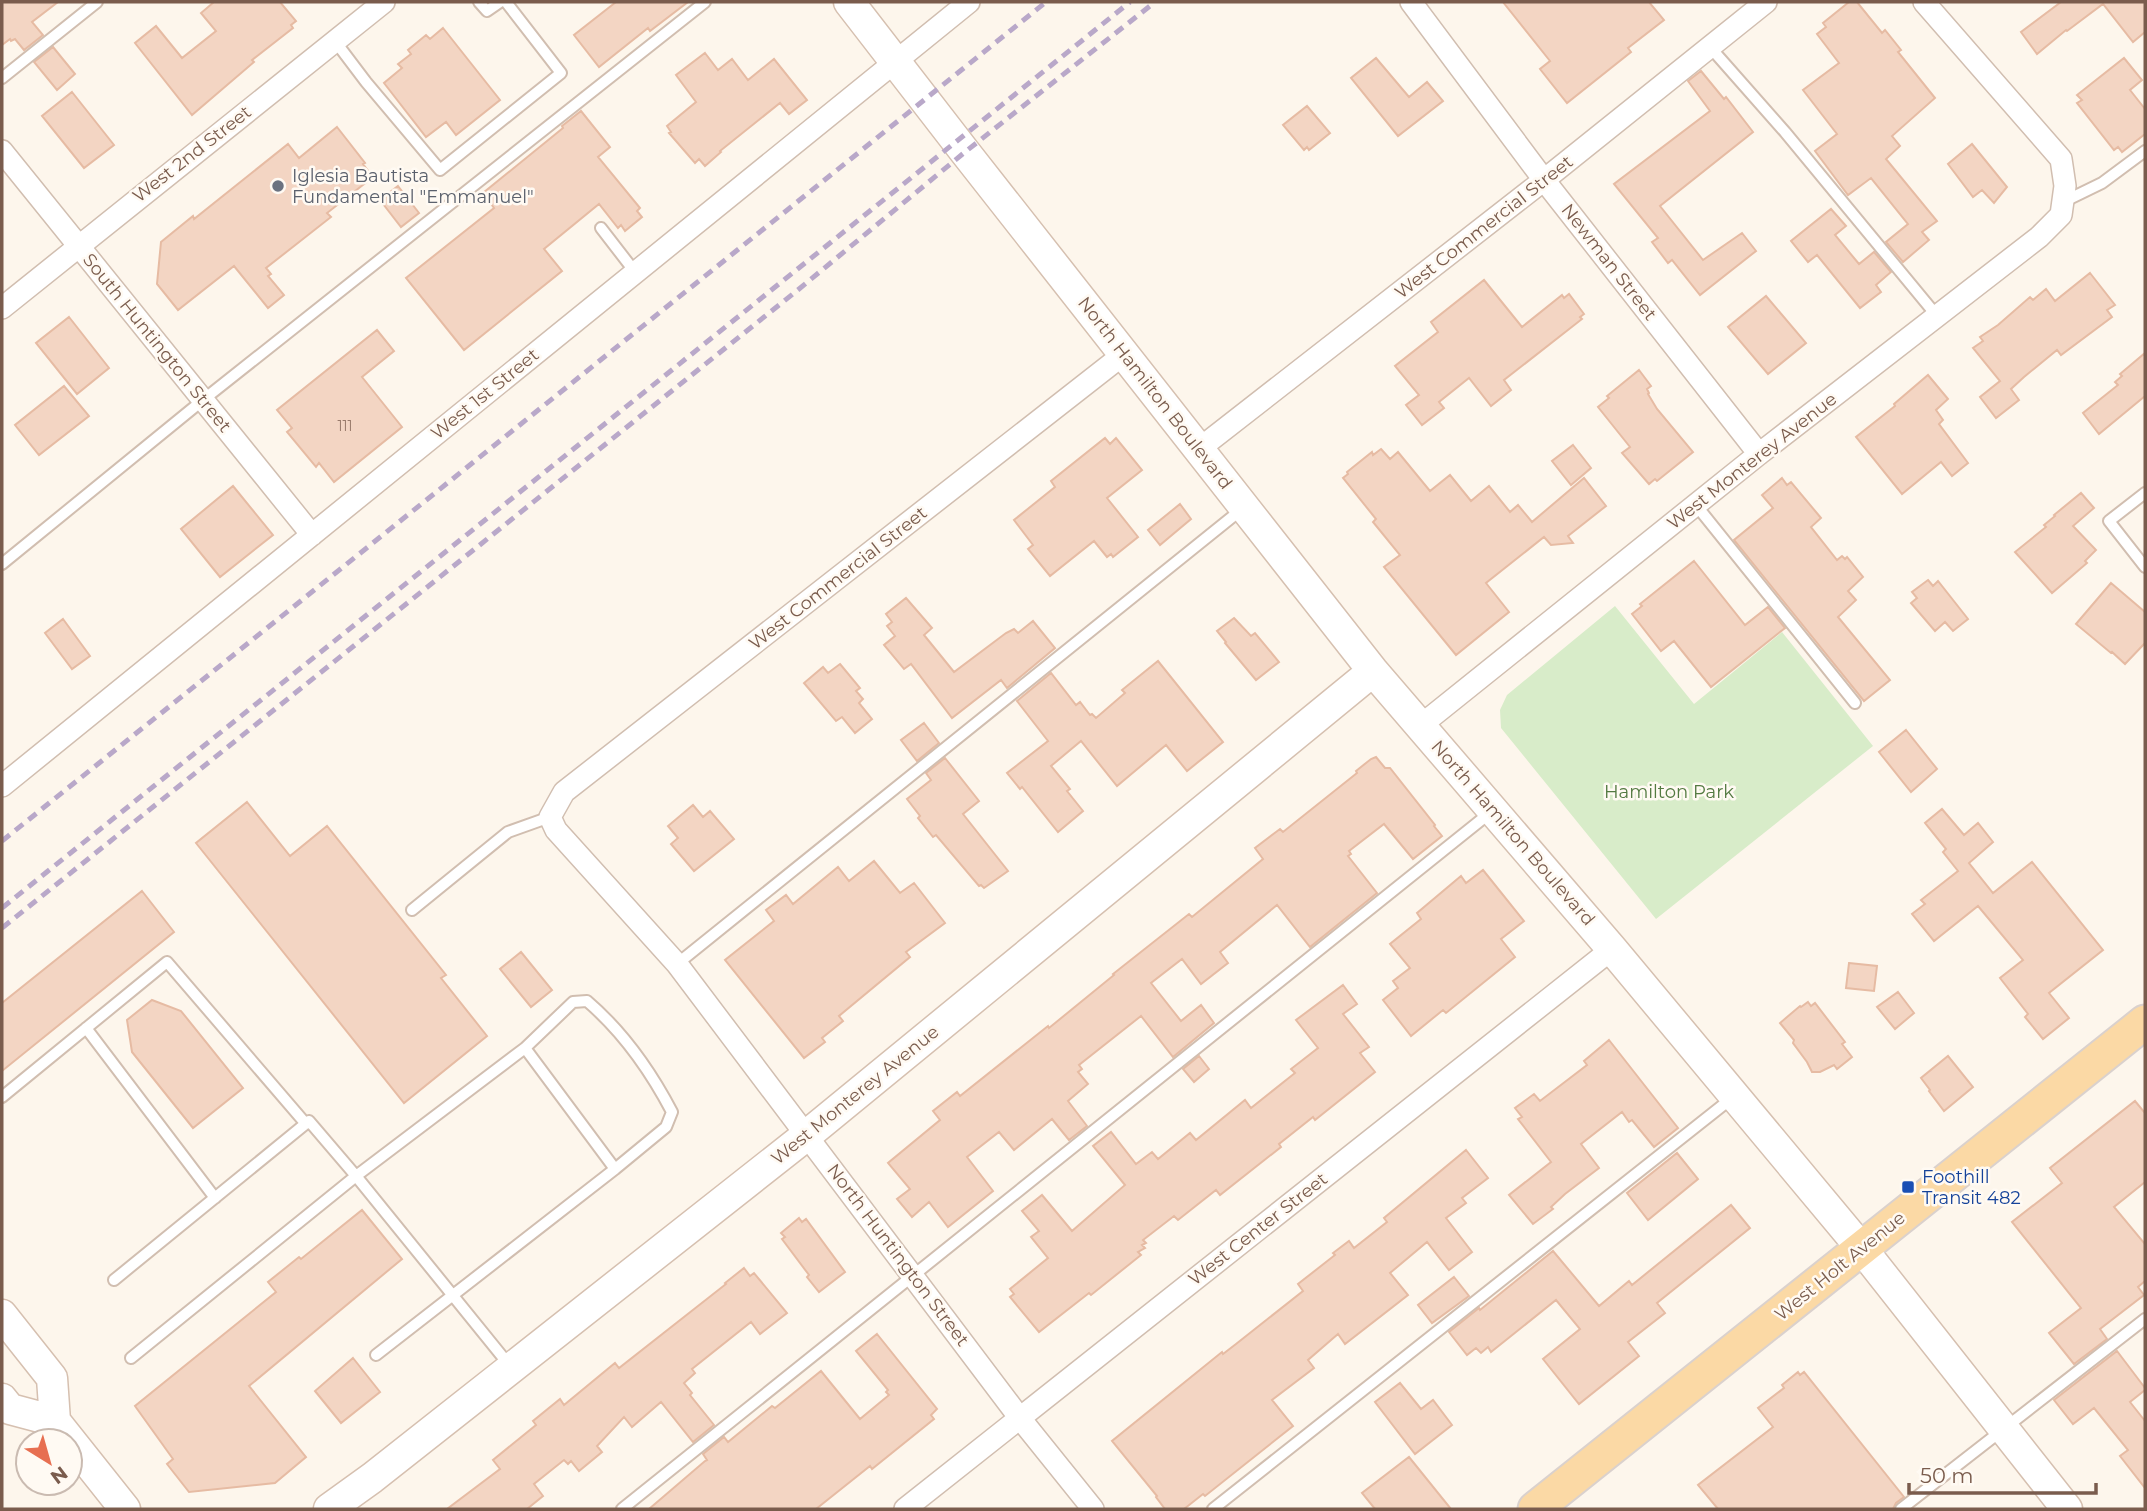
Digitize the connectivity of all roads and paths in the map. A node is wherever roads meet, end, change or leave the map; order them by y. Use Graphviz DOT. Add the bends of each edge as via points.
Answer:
graph roads {
  1 [pos="97,2"];
  2 [pos="384,2"];
  3 [pos="479,2"];
  4 [pos="500,2"];
  5 [pos="506,2"];
  6 [pos="705,2"];
  7 [pos="849,2"];
  8 [pos="970,2"];
  9 [pos="1411,2"];
  10 [pos="1766,2"];
  11 [pos="1924,2"];
  12 [pos="335,41"];
  13 [pos="1710,47"];
  14 [pos="894,62"];
  15 [pos="2,78"];
  16 [pos="2,151"];
  17 [pos="2145,151"];
  18 [pos="1544,180"];
  19 [pos="2064,194"];
  20 [pos="601,228"];
  21 [pos="78,245"];
  22 [pos="635,272"];
  23 [pos="2,308"];
  24 [pos="1937,316"];
  25 [pos="1125,354"];
  26 [pos="203,400"];
  27 [pos="1199,449"];
  28 [pos="1759,454"];
  29 [pos="2145,493"];
  30 [pos="1696,505"];
  31 [pos="1244,507"];
  32 [pos="312,535"];
  33 [pos="2,564"];
  34 [pos="2145,567"];
  35 [pos="1373,671"];
  36 [pos="1855,703"];
  37 [pos="1420,726"];
  38 [pos="2,786"];
  39 [pos="1493,810"];
  40 [pos="553,811"];
  41 [pos="412,910"];
  42 [pos="1612,949"];
  43 [pos="677,964"];
  44 [pos="2145,1022"];
  45 [pos="86,1028"];
  46 [pos="525,1048"];
  47 [pos="1735,1096"];
  48 [pos="2,1097"];
  49 [pos="306,1124"];
  50 [pos="807,1135"];
  51 [pos="615,1169"];
  52 [pos="356,1175"];
  53 [pos="215,1198"];
  54 [pos="1862,1249"];
  55 [pos="913,1275"];
  56 [pos="114,1280"];
  57 [pos="453,1296"];
  58 [pos="2,1315"];
  59 [pos="2145,1319"];
  60 [pos="376,1355"];
  61 [pos="131,1358"];
  62 [pos="512,1368"];
  63 [pos="2,1399"];
  64 [pos="1020,1417"];
  65 [pos="55,1421"];
  66 [pos="2004,1429"];
  67 [pos="125,1509"];
  68 [pos="330,1509"];
  69 [pos="622,1509"];
  70 [pos="905,1509"];
  71 [pos="1093,1509"];
  72 [pos="1213,1509"];
  73 [pos="1535,1509"];
  74 [pos="1901,1509"];
  75 [pos="2067,1509"];
  1 -- 15 [label="lane"];
  2 -- 12 [label="street, West 2nd Street"];
  3 -- 4 [label="lane" via="487,12"];
  5 -- 12 [label="lane" via="561,73 440,170"];
  6 -- 26 [label="lane"];
  7 -- 14 [label="street, North Hamilton Boulevard"];
  8 -- 14 [label="street, West 1st Street"];
  9 -- 18 [label="street, Newman Street"];
  10 -- 13 [label="street, West Commercial Street"];
  11 -- 19 [label="street" via="2061,159"];
  12 -- 21 [label="street, West 2nd Street"];
  13 -- 18 [label="street, West Commercial Street"];
  13 -- 24 [label="lane"];
  14 -- 22 [label="street, West 1st Street"];
  14 -- 25 [label="street, North Hamilton Boulevard"];
  16 -- 21 [label="street, South Huntington Street"];
  17 -- 19 [label="lane" via="2102,183"];
  18 -- 27 [label="street, West Commercial Street"];
  18 -- 28 [label="street, Newman Street"];
  19 -- 24 [label="street, West Monterey Avenue" via="2060,215 2039,237"];
  20 -- 22 [label="lane"];
  21 -- 23 [label="street, West 2nd Street"];
  21 -- 26 [label="street, South Huntington Street"];
  22 -- 32 [label="street, West 1st Street"];
  24 -- 28 [label="street, West Monterey Avenue"];
  25 -- 27 [label="street, North Hamilton Boulevard"];
  25 -- 40 [label="street, West Commercial Street" via="564,792"];
  26 -- 32 [label="street, South Huntington Street"];
  26 -- 33 [label="lane"];
  27 -- 31 [label="street, North Hamilton Boulevard"];
  28 -- 30 [label="street, West Monterey Avenue"];
  29 -- 34 [label="lane" via="2109,521"];
  30 -- 36 [label="lane"];
  30 -- 37 [label="street, West Monterey Avenue"];
  31 -- 35 [label="street, North Hamilton Boulevard"];
  31 -- 43 [label="lane"];
  32 -- 38 [label="street, West 1st Street"];
  35 -- 37 [label="street, North Hamilton Boulevard"];
  35 -- 50 [label="street, West Monterey Avenue"];
  37 -- 39 [label="street, North Hamilton Boulevard"];
  39 -- 42 [label="street, North Hamilton Boulevard"];
  39 -- 55 [label="lane"];
  40 -- 41 [label="lane" via="508,832"];
  40 -- 43 [label="street, North Huntington Street" via="556,830"];
  42 -- 47 [label="street, North Hamilton Boulevard"];
  42 -- 64 [label="street, West Center Street"];
  43 -- 50 [label="street, North Huntington Street"];
  44 -- 54 [label="main road, West Holt Avenue"];
  45 -- 48 [label="lane"];
  45 -- 49 [label="lane" via="167,962"];
  45 -- 53 [label="lane"];
  46 -- 51 [label="lane"];
  46 -- 51 [label="lane" via="573,1002 587,1001 602,1013 655,1080 672,1112 666,1126"];
  46 -- 52 [label="lane"];
  47 -- 54 [label="street, North Hamilton Boulevard"];
  47 -- 72 [label="lane"];
  49 -- 52 [label="lane" via="309,1121"];
  49 -- 53 [label="lane"];
  50 -- 55 [label="street, North Huntington Street"];
  50 -- 62 [label="street, West Monterey Avenue"];
  51 -- 57 [label="lane"];
  52 -- 57 [label="lane"];
  52 -- 61 [label="lane"];
  53 -- 56 [label="lane"];
  54 -- 66 [label="street, North Hamilton Boulevard"];
  54 -- 73 [label="main road, West Holt Avenue"];
  55 -- 64 [label="street, North Huntington Street"];
  55 -- 69 [label="lane"];
  57 -- 60 [label="lane"];
  57 -- 62 [label="lane"];
  58 -- 65 [label="street" via="52,1378"];
  59 -- 66 [label="lane"];
  62 -- 68 [label="street, West Monterey Avenue"];
  63 -- 65 [label="street" via="10,1409"];
  64 -- 70 [label="street, West Center Street"];
  64 -- 71 [label="street, North Huntington Street"];
  65 -- 67 [label="street"];
  66 -- 74 [label="lane"];
  66 -- 75 [label="street, North Hamilton Boulevard"];
}
